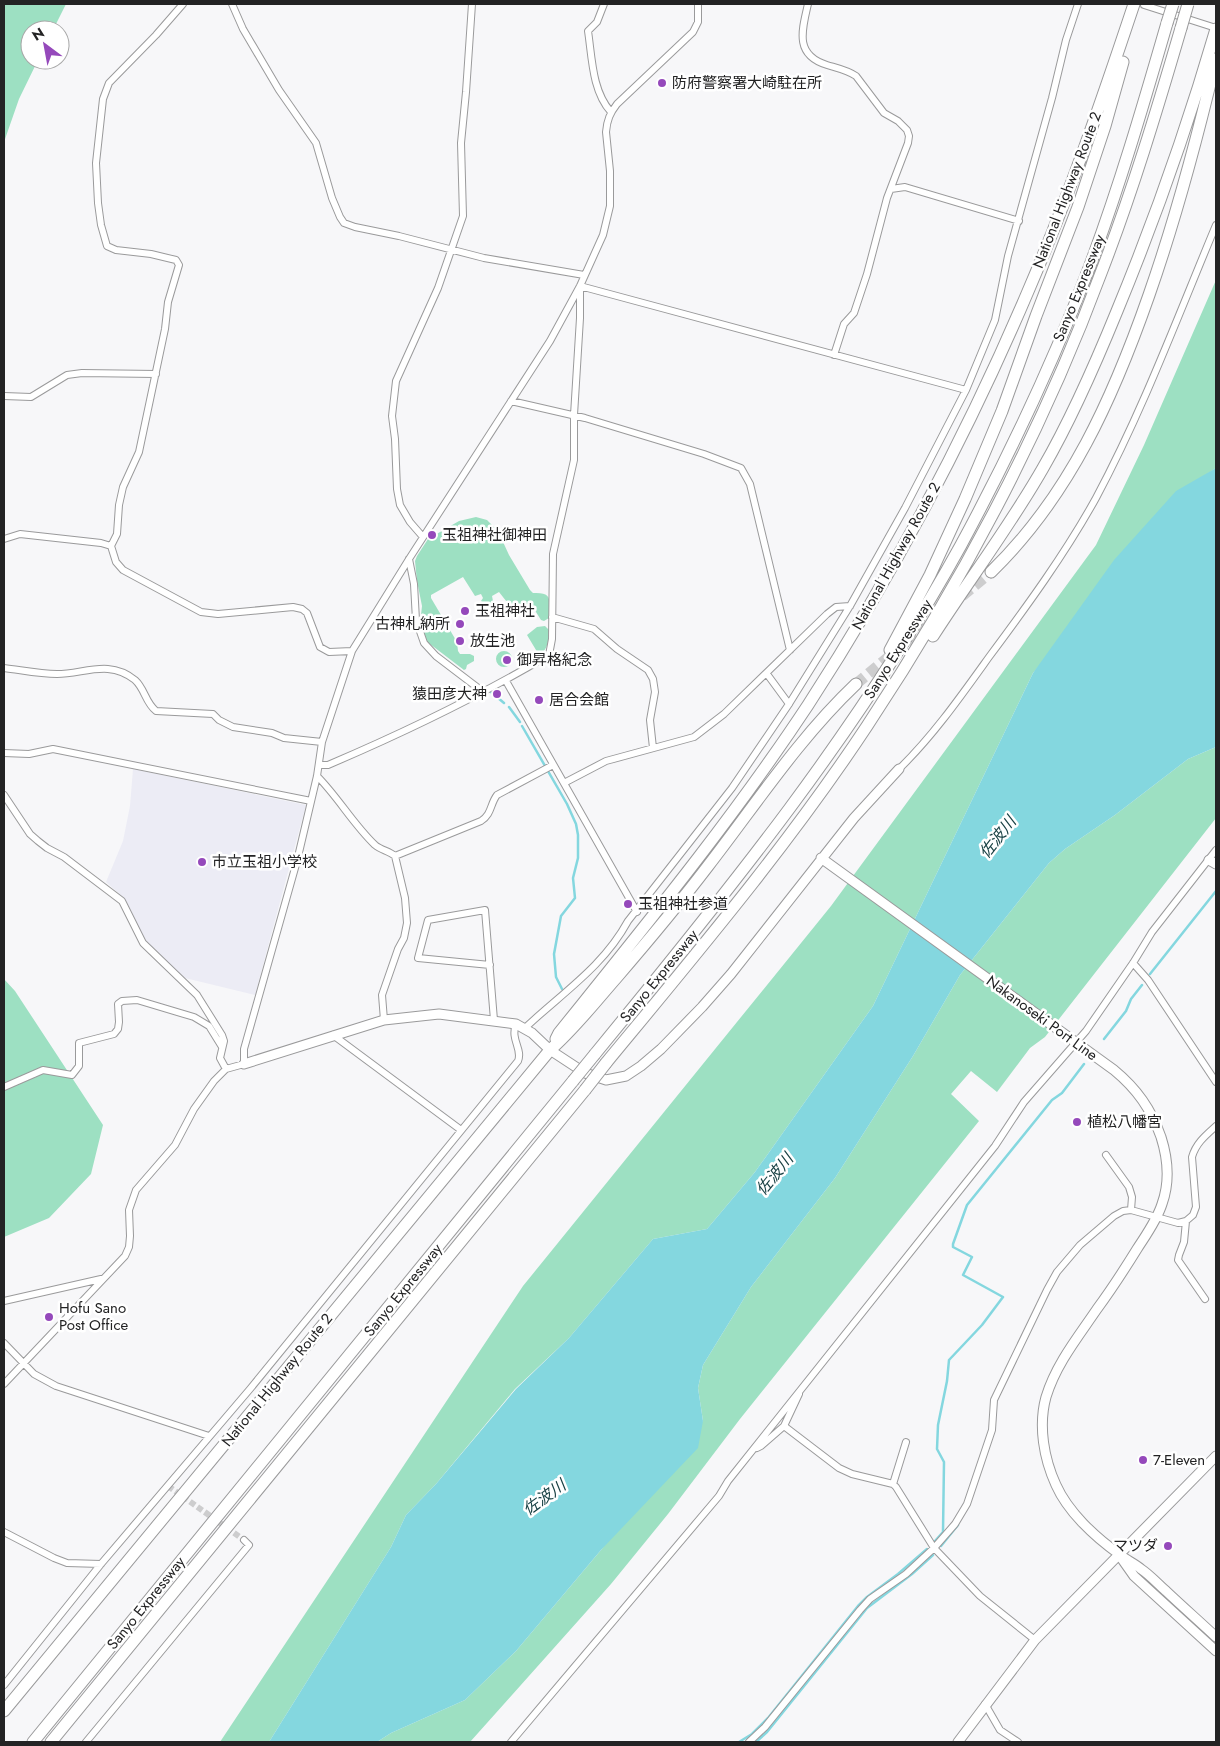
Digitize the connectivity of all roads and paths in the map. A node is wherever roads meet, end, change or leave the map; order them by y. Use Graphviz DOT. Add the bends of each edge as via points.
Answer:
graph roads {
  1 [pos="183,4"];
  2 [pos="232,4"];
  3 [pos="472,4"];
  4 [pos="604,4"];
  5 [pos="698,4"];
  6 [pos="808,4"];
  7 [pos="1078,4"];
  8 [pos="1140,4"];
  9 [pos="1173,4"];
  10 [pos="1188,4"];
  11 [pos="1216,29"];
  12 [pos="1216,59"];
  13 [pos="611,112"];
  14 [pos="891,189"];
  15 [pos="1019,220"];
  16 [pos="1216,225"];
  17 [pos="451,250"];
  18 [pos="584,275"];
  19 [pos="580,286"];
  20 [pos="834,355"];
  21 [pos="156,374"];
  22 [pos="966,390"];
  23 [pos="4,396"];
  24 [pos="511,401"];
  25 [pos="574,415"];
  26 [pos="423,537"];
  27 [pos="4,539"];
  28 [pos="111,546"];
  29 [pos="409,559"];
  30 [pos="991,572"];
  31 [pos="850,606"];
  32 [pos="552,616"];
  33 [pos="790,650"];
  34 [pos="352,651"];
  35 [pos="4,668"];
  36 [pos="767,674"];
  37 [pos="506,681"];
  38 [pos="895,683"];
  39 [pos="856,684"];
  40 [pos="482,691"];
  41 [pos="789,704"];
  42 [pos="322,742"];
  43 [pos="838,743"];
  44 [pos="653,748"];
  45 [pos="4,752"];
  46 [pos="319,765"];
  47 [pos="553,765"];
  48 [pos="899,769"];
  49 [pos="317,776"];
  50 [pos="564,783"];
  51 [pos="4,795"];
  52 [pos="311,801"];
  53 [pos="1216,850"];
  54 [pos="395,856"];
  55 [pos="821,858"];
  56 [pos="1212,862"];
  57 [pos="637,912"];
  58 [pos="1133,963"];
  59 [pos="490,965"];
  60 [pos="384,1020"];
  61 [pos="494,1020"];
  62 [pos="521,1026"];
  63 [pos="333,1036"];
  64 [pos="1076,1042"];
  65 [pos="222,1047"];
  66 [pos="550,1050"];
  67 [pos="244,1064"];
  68 [pos="226,1068"];
  69 [pos="1216,1082"];
  70 [pos="4,1086"];
  71 [pos="1216,1126"];
  72 [pos="461,1130"];
  73 [pos="1106,1155"];
  74 [pos="1131,1210"];
  75 [pos="1156,1218"];
  76 [pos="1186,1221"];
  77 [pos="101,1279"];
  78 [pos="1205,1299"];
  79 [pos="4,1301"];
  80 [pos="4,1343"];
  81 [pos="23,1364"];
  82 [pos="4,1384"];
  83 [pos="799,1391"];
  84 [pos="784,1426"];
  85 [pos="209,1436"];
  86 [pos="906,1442"];
  87 [pos="754,1450"];
  88 [pos="1216,1456"];
  89 [pos="893,1484"];
  90 [pos="4,1532"];
  91 [pos="244,1540"];
  92 [pos="934,1548"];
  93 [pos="1118,1554"];
  94 [pos="101,1564"];
  95 [pos="1216,1637"];
  96 [pos="1035,1640"];
  97 [pos="1216,1651"];
  98 [pos="4,1685"];
  99 [pos="985,1704"];
  100 [pos="4,1711"];
  101 [pos="33,1742"];
  102 [pos="51,1742"];
  103 [pos="86,1742"];
  104 [pos="511,1742"];
  105 [pos="748,1742"];
  106 [pos="958,1742"];
  107 [pos="1018,1742"];
  1 -- 21 [label="street" via="109,83 100,117 96,163 98,203 107,246 176,260 179,265 168,302"];
  2 -- 17 [label="street" via="279,90 316,143 332,198 344,223"];
  3 -- 17 [label="street" via="461,143 463,216"];
  4 -- 13 [label="street" via="597,22 588,31 595,78 603,104"];
  5 -- 13 [label="street" via="698,22 693,32"];
  6 -- 14 [label="street" via="802,42 809,55 856,76 884,113 907,130 908,143"];
  7 -- 15 [label="street"];
  8 -- 11 [label="street"];
  8 -- 43 [label="highway" via="1078,208 981,463 917,600"];
  8 -- 66 [label="highway, National Highway Route 2" via="1029,290 942,475 900,551 846,644 771,759 720,831 559,1032"];
  9 -- 43 [label="highway, Sanyo Expressway, bridge" via="1109,211 1062,333 961,545"];
  10 -- 38 [label="highway, Sanyo Expressway, bridge" via="1122,215 1075,338 1018,465 941,609"];
  11 -- 38 [label="highway" via="1160,204 1074,410 1012,518 918,659"];
  12 -- 30 [label="highway" via="1174,219 1121,369 1093,431 1057,493 1032,527"];
  13 -- 18 [label="street" via="606,132 610,206 603,235"];
  14 -- 15 [label="street" via="905,187"];
  14 -- 20 [label="street" via="854,313 844,324"];
  15 -- 22 [label="street" via="994,320"];
  16 -- 48 [label="street" via="1153,375 1095,499 1031,600 922,747"];
  17 -- 18 [label="street"];
  17 -- 26 [label="street" via="429,310 396,381 393,398 400,506"];
  18 -- 19 [label="street"];
  19 -- 20 [label="street"];
  19 -- 24 [label="street" via="550,341"];
  19 -- 25 [label="street"];
  20 -- 22 [label="street"];
  21 -- 23 [label="street" via="67,375 31,397"];
  21 -- 28 [label="street" via="138,452 123,487 117,534"];
  22 -- 31 [label="street"];
  24 -- 25 [label="street"];
  24 -- 26 [label="street"];
  25 -- 32 [label="street" via="574,460 553,554"];
  25 -- 33 [label="street" via="647,435 741,468 750,484"];
  26 -- 29 [label="street"];
  27 -- 28 [label="street" via="20,534"];
  28 -- 34 [label="street" via="116,562 123,570 201,612 218,614 293,607 302,609 307,613 320,648 329,652"];
  29 -- 34 [label="street"];
  29 -- 40 [label="street" via="416,620 424,643"];
  31 -- 33 [label="street" via="836,607"];
  31 -- 41 [label="street"];
  32 -- 37 [label="street" via="549,655"];
  32 -- 44 [label="street" via="594,629 648,670 655,692 650,720"];
  33 -- 36 [label="street"];
  34 -- 42 [label="street"];
  35 -- 42 [label="street" via="58,674 100,668 116,670 142,688 148,705 156,711 213,714 233,727"];
  36 -- 41 [label="street"];
  36 -- 44 [label="street" via="694,738"];
  37 -- 40 [label="street"];
  37 -- 47 [label="street"];
  38 -- 102 [label="highway, Sanyo Expressway, bridge" via="822,789 721,923"];
  39 -- 66 [label="highway, National Highway Route 2" via="799,745 708,867 632,960"];
  40 -- 46 [label="street" via="382,742 328,765"];
  41 -- 57 [label="street" via="732,788"];
  42 -- 46 [label="street"];
  43 -- 101 [label="highway, Sanyo Expressway, bridge" via="723,896"];
  44 -- 50 [label="street" via="606,761"];
  45 -- 52 [label="street" via="29,754 53,749"];
  46 -- 49 [label="street"];
  47 -- 50 [label="street"];
  47 -- 54 [label="street" via="497,795 487,817 481,821"];
  48 -- 55 [label="main road"];
  49 -- 52 [label="street"];
  49 -- 54 [label="street" via="377,846"];
  50 -- 57 [label="street"];
  51 -- 65 [label="street" via="30,834 122,901 143,943 197,995 222,1035"];
  52 -- 67 [label="street" via="244,1050"];
  53 -- 56 [label="street"];
  54 -- 60 [label="street" via="405,898 406,924 404,938 382,995"];
  55 -- 64 [label="main road, Nakanoseki Port Line"];
  55 -- 66 [label="main road" via="731,974 641,1066 626,1076 606,1080 585,1074"];
  56 -- 58 [label="street" via="1170,907"];
  57 -- 62 [label="street" via="592,970"];
  58 -- 64 [label="street"];
  58 -- 69 [label="street" via="1148,980"];
  59 -- 59 [label="street" via="418,958 428,920 485,910"];
  59 -- 61 [label="street"];
  60 -- 61 [label="main road" via="438,1014"];
  60 -- 63 [label="main road"];
  61 -- 62 [label="main road"];
  62 -- 66 [label="main road"];
  62 -- 72 [label="street" via="513,1034 518,1061"];
  63 -- 67 [label="main road"];
  63 -- 72 [label="street"];
  64 -- 75 [label="main road, Nakanoseki Port Line" via="1132,1085 1156,1123 1167,1171 1166,1190"];
  64 -- 83 [label="street" via="1040,1079 995,1146"];
  65 -- 68 [label="street" via="220,1058"];
  65 -- 70 [label="street" via="209,1026 194,1017 137,1000 122,1001 118,1004 118,1029 114,1034 79,1043 79,1066 72,1075 43,1070"];
  66 -- 100 [label="highway, National Highway Route 2"];
  67 -- 68 [label="street"];
  68 -- 77 [label="street" via="194,1109 175,1145 136,1190 130,1210 129,1248"];
  71 -- 76 [label="street" via="1194,1150 1192,1170 1196,1207"];
  72 -- 85 [label="street"];
  73 -- 74 [label="street" via="1129,1187"];
  74 -- 75 [label="street"];
  74 -- 92 [label="street" via="1114,1216 1080,1245 1054,1278 994,1400 992,1430 967,1504"];
  75 -- 76 [label="street" via="1178,1223"];
  75 -- 93 [label="main road, Nakanoseki Port Line" via="1057,1371 1046,1398 1042,1423 1047,1463 1066,1504 1080,1521"];
  76 -- 78 [label="street" via="1178,1260"];
  77 -- 79 [label="street"];
  77 -- 81 [label="street"];
  80 -- 81 [label="street"];
  81 -- 82 [label="street"];
  81 -- 85 [label="street" via="56,1386"];
  83 -- 84 [label="street"];
  83 -- 87 [label="street"];
  84 -- 87 [label="street"];
  84 -- 89 [label="street" via="839,1468"];
  85 -- 94 [label="street"];
  86 -- 89 [label="street"];
  87 -- 104 [label="street" via="719,1496"];
  88 -- 93 [label="main road"];
  89 -- 92 [label="street"];
  90 -- 94 [label="street" via="67,1563"];
  91 -- 103 [label="street" via="249,1545 244,1552"];
  92 -- 96 [label="street" via="980,1596"];
  92 -- 105 [label="street" via="906,1574 865,1604 766,1727"];
  93 -- 95 [label="main road, Nakanoseki Port Line" via="1141,1569"];
  93 -- 96 [label="main road"];
  93 -- 97 [label="main road, Nakanoseki Port Line" via="1134,1576"];
  94 -- 98 [label="street"];
  96 -- 99 [label="main road"];
  99 -- 106 [label="main road"];
  99 -- 107 [label="street" via="1000,1730"];
}
